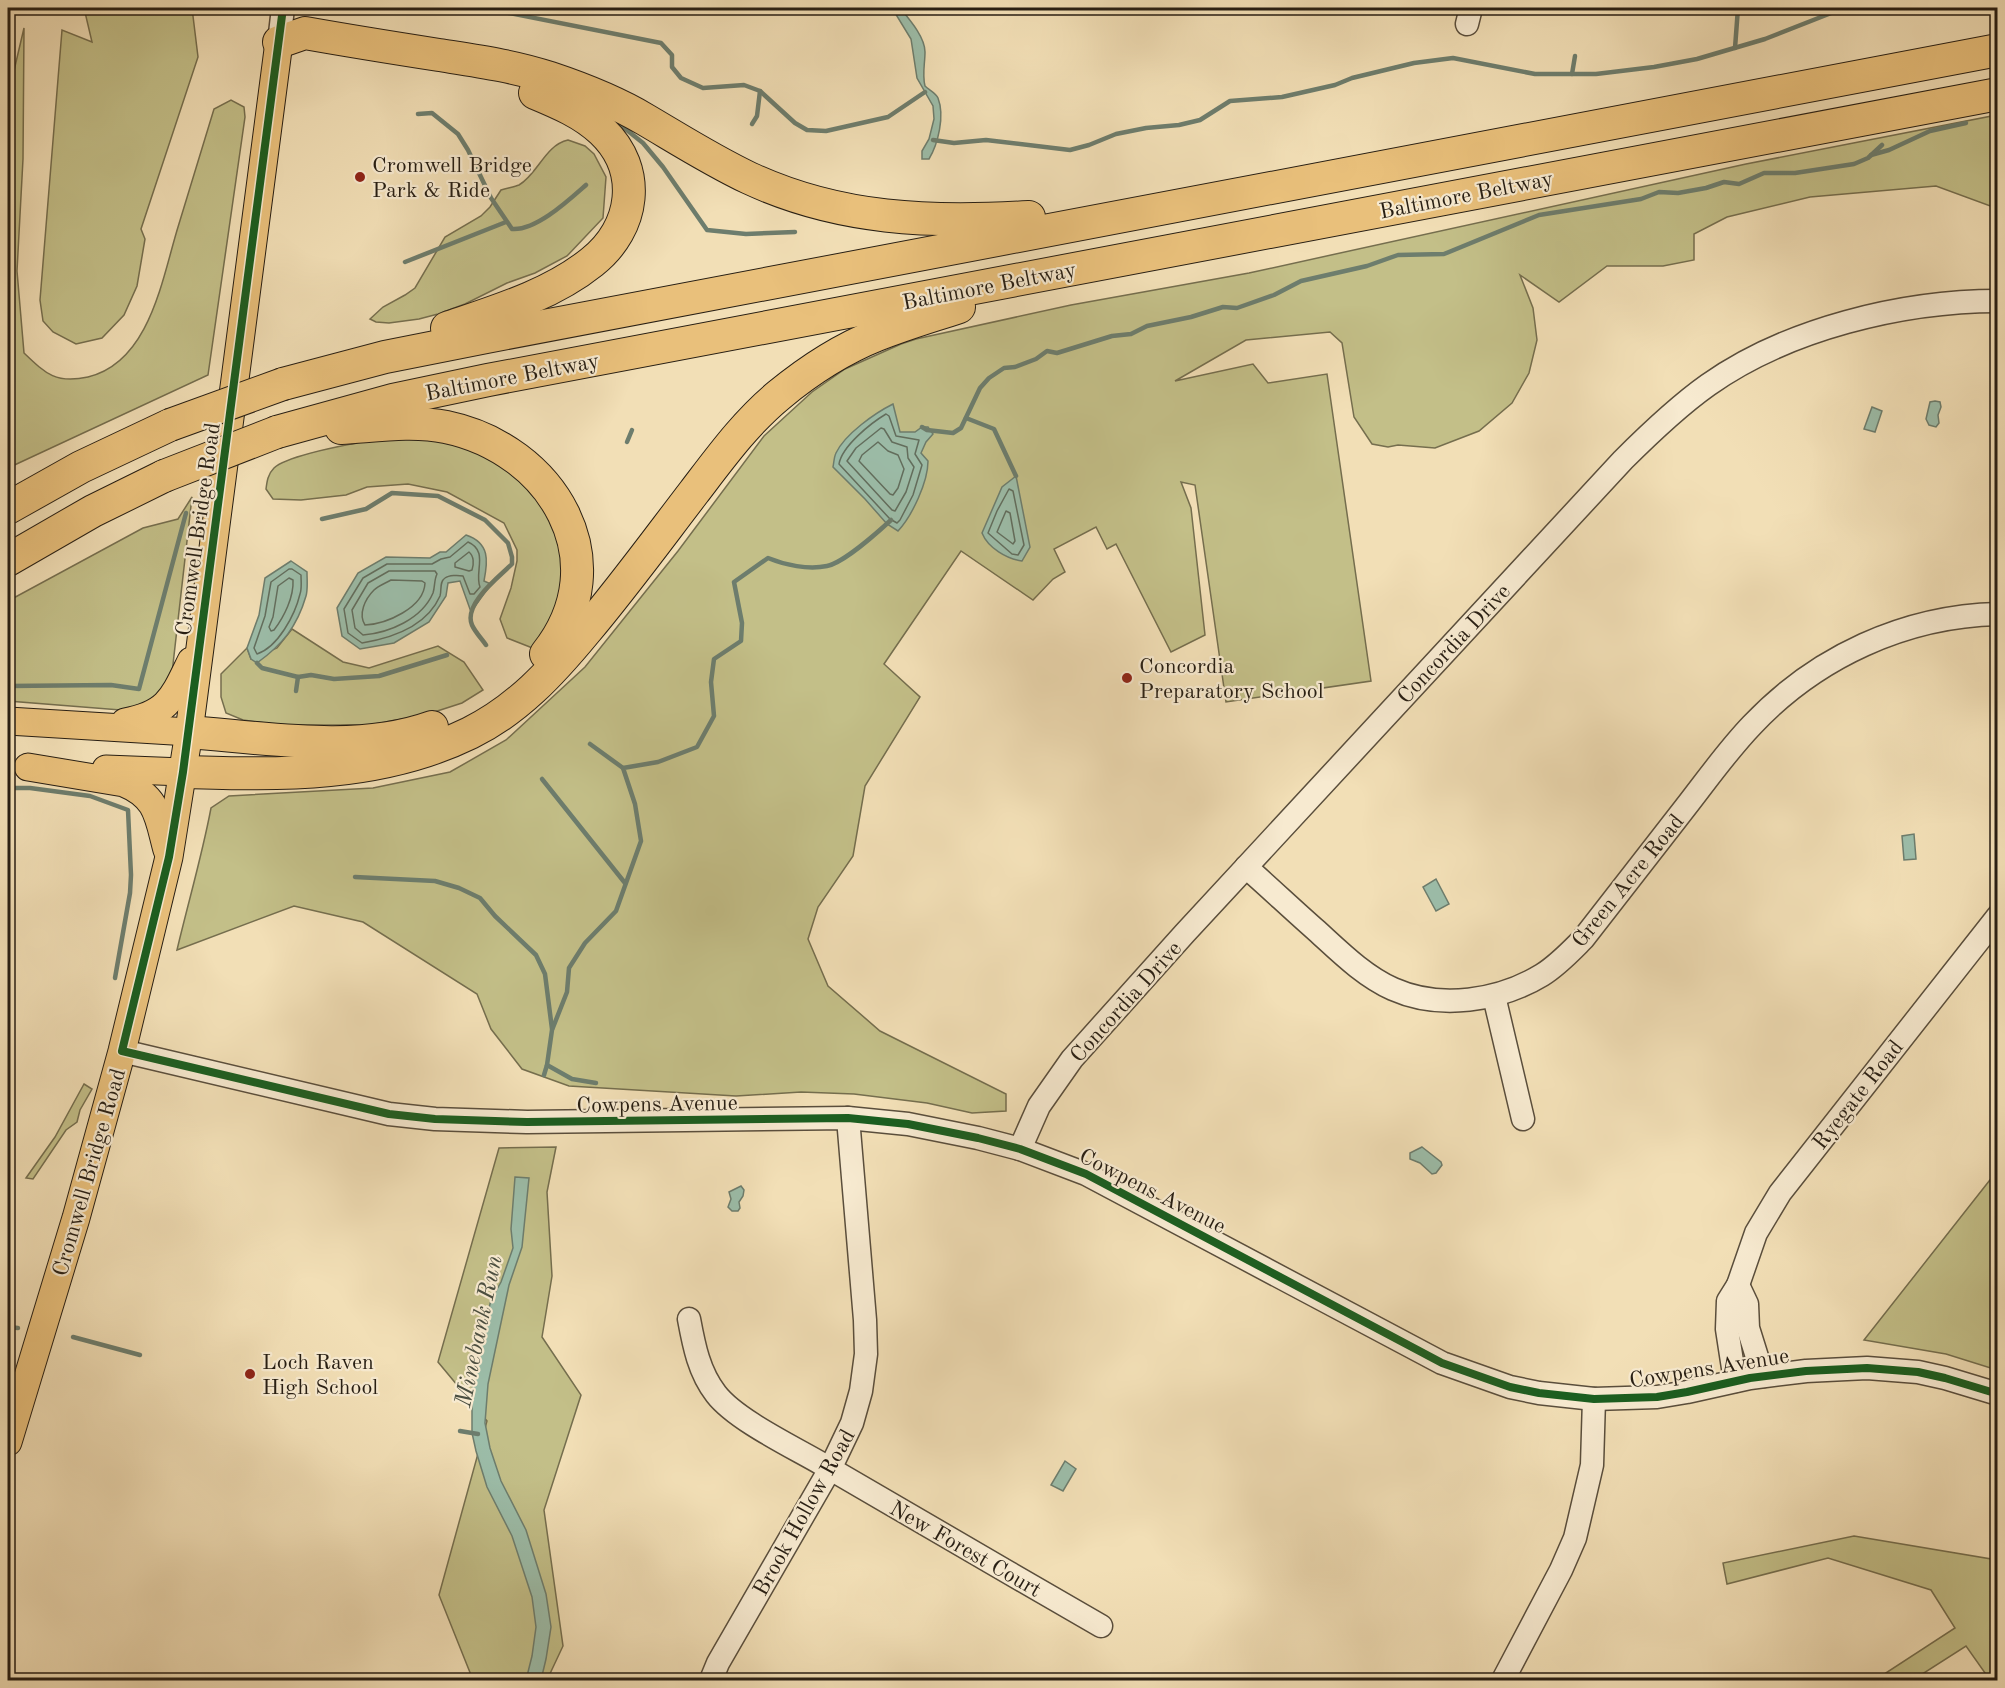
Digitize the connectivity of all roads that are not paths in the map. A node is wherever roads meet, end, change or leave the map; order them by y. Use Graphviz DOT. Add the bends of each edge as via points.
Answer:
graph roads {
  1 [pos="283,8"];
  2 [pos="1998,36"];
  3 [pos="279,42"];
  4 [pos="1998,50"];
  5 [pos="1785,90"];
  6 [pos="1998,94"];
  7 [pos="1158,209"];
  8 [pos="1071,269"];
  9 [pos="1998,301"];
  10 [pos="291,382"];
  11 [pos="278,432"];
  12 [pos="128,446"];
  13 [pos="8,494"];
  14 [pos="8,508"];
  15 [pos="8,560"];
  16 [pos="1998,614"];
  17 [pos="200,643"];
  18 [pos="8,721"];
  19 [pos="109,726"];
  20 [pos="189,732"];
  21 [pos="18,766"];
  22 [pos="183,772"];
  23 [pos="169,857"];
  24 [pos="1246,867"];
  25 [pos="1998,916"];
  26 [pos="1494,996"];
  27 [pos="122,1051"];
  28 [pos="848,1118"];
  29 [pos="1523,1119"];
  30 [pos="1020,1149"];
  31 [pos="1738,1285"];
  32 [pos="689,1318"];
  33 [pos="1763,1376"];
  34 [pos="1735,1381"];
  35 [pos="1998,1394"];
  36 [pos="1594,1399"];
  37 [pos="8,1442"];
  38 [pos="830,1469"];
  39 [pos="1101,1626"];
  40 [pos="711,1680"];
  41 [pos="1503,1680"];
  1 -- 3 [label="street, Cromwell Bridge Road"];
  2 -- 5 [label="highway"];
  3 -- 7 [label="highway" via="305,33 503,65 548,78 610,102 713,160 782,193 852,211 936,221"];
  3 -- 10 [label="highway" via="303,54 499,81 562,104 586,118 614,145 623,160 629,193 627,211 614,238 591,263 568,278 508,307"];
  3 -- 17 [label="main road, Cromwell Bridge Road"];
  4 -- 5 [label="highway, Baltimore Beltway"];
  5 -- 7 [label="highway, Baltimore Beltway"];
  6 -- 8 [label="highway, Baltimore Beltway"];
  7 -- 10 [label="highway, Baltimore Beltway" via="385,357"];
  8 -- 11 [label="highway, Baltimore Beltway" via="488,380 393,400"];
  8 -- 22 [label="highway" via="876,335 809,372 778,395 725,450 602,612 546,678 507,711 471,732 404,757 346,769 266,774"];
  9 -- 24 [label="street, Concordia Drive" via="1922,307 1813,332 1745,363 1682,404 1623,460"];
  10 -- 12 [label="highway, Baltimore Beltway, bridge" via="170,425"];
  11 -- 15 [label="highway, Baltimore Beltway, bridge" via="164,476"];
  11 -- 20 [label="highway" via="420,423 447,427 494,445 533,472 562,510 576,553 577,577 570,611 555,642 525,676 481,706 427,729 375,740 335,743"];
  12 -- 13 [label="highway"];
  12 -- 14 [label="highway, Baltimore Beltway"];
  16 -- 26 [label="street, Green Acre Road" via="1938,619 1899,630 1855,648 1782,696 1726,755 1583,939 1544,973"];
  17 -- 19 [label="main road" via="168,703 145,718"];
  17 -- 20 [label="main road, Cromwell Bridge Road"];
  18 -- 19 [label="main road"];
  19 -- 20 [label="main road"];
  20 -- 22 [label="main road, Cromwell Bridge Road"];
  21 -- 22 [label="main road"];
  21 -- 23 [label="main road" via="136,788 156,810"];
  22 -- 23 [label="main road, Cromwell Bridge Road"];
  23 -- 27 [label="main road, Cromwell Bridge Road"];
  24 -- 26 [label="street, Green Acre Road" via="1350,961 1392,989 1440,1000"];
  24 -- 30 [label="street, Concordia Drive" via="1072,1059 1039,1106"];
  25 -- 31 [label="street, Ryegate Road" via="1780,1193 1756,1233"];
  26 -- 29 [label="street"];
  27 -- 28 [label="street, Cowpens Avenue" via="389,1114 435,1119 527,1122"];
  27 -- 37 [label="main road, Cromwell Bridge Road"];
  28 -- 30 [label="street, Cowpens Avenue" via="908,1124"];
  28 -- 38 [label="street, Brook Hollow Road" via="866,1354 852,1423"];
  30 -- 36 [label="street, Cowpens Avenue" via="1086,1174 1442,1363 1510,1387"];
  31 -- 33 [label="street" via="1747,1304 1748,1328"];
  31 -- 34 [label="street, Ryegate Road" via="1728,1301 1727,1329"];
  32 -- 38 [label="street, New Forest Court" via="696,1356 717,1396 751,1423"];
  33 -- 34 [label="street, Cowpens Avenue"];
  33 -- 35 [label="street, Cowpens Avenue" via="1834,1369 1892,1369 1945,1378"];
  34 -- 36 [label="street, Cowpens Avenue" via="1657,1397"];
  36 -- 41 [label="street" via="1592,1465 1575,1538"];
  38 -- 39 [label="street, New Forest Court"];
  38 -- 40 [label="street, Brook Hollow Road"];
}
